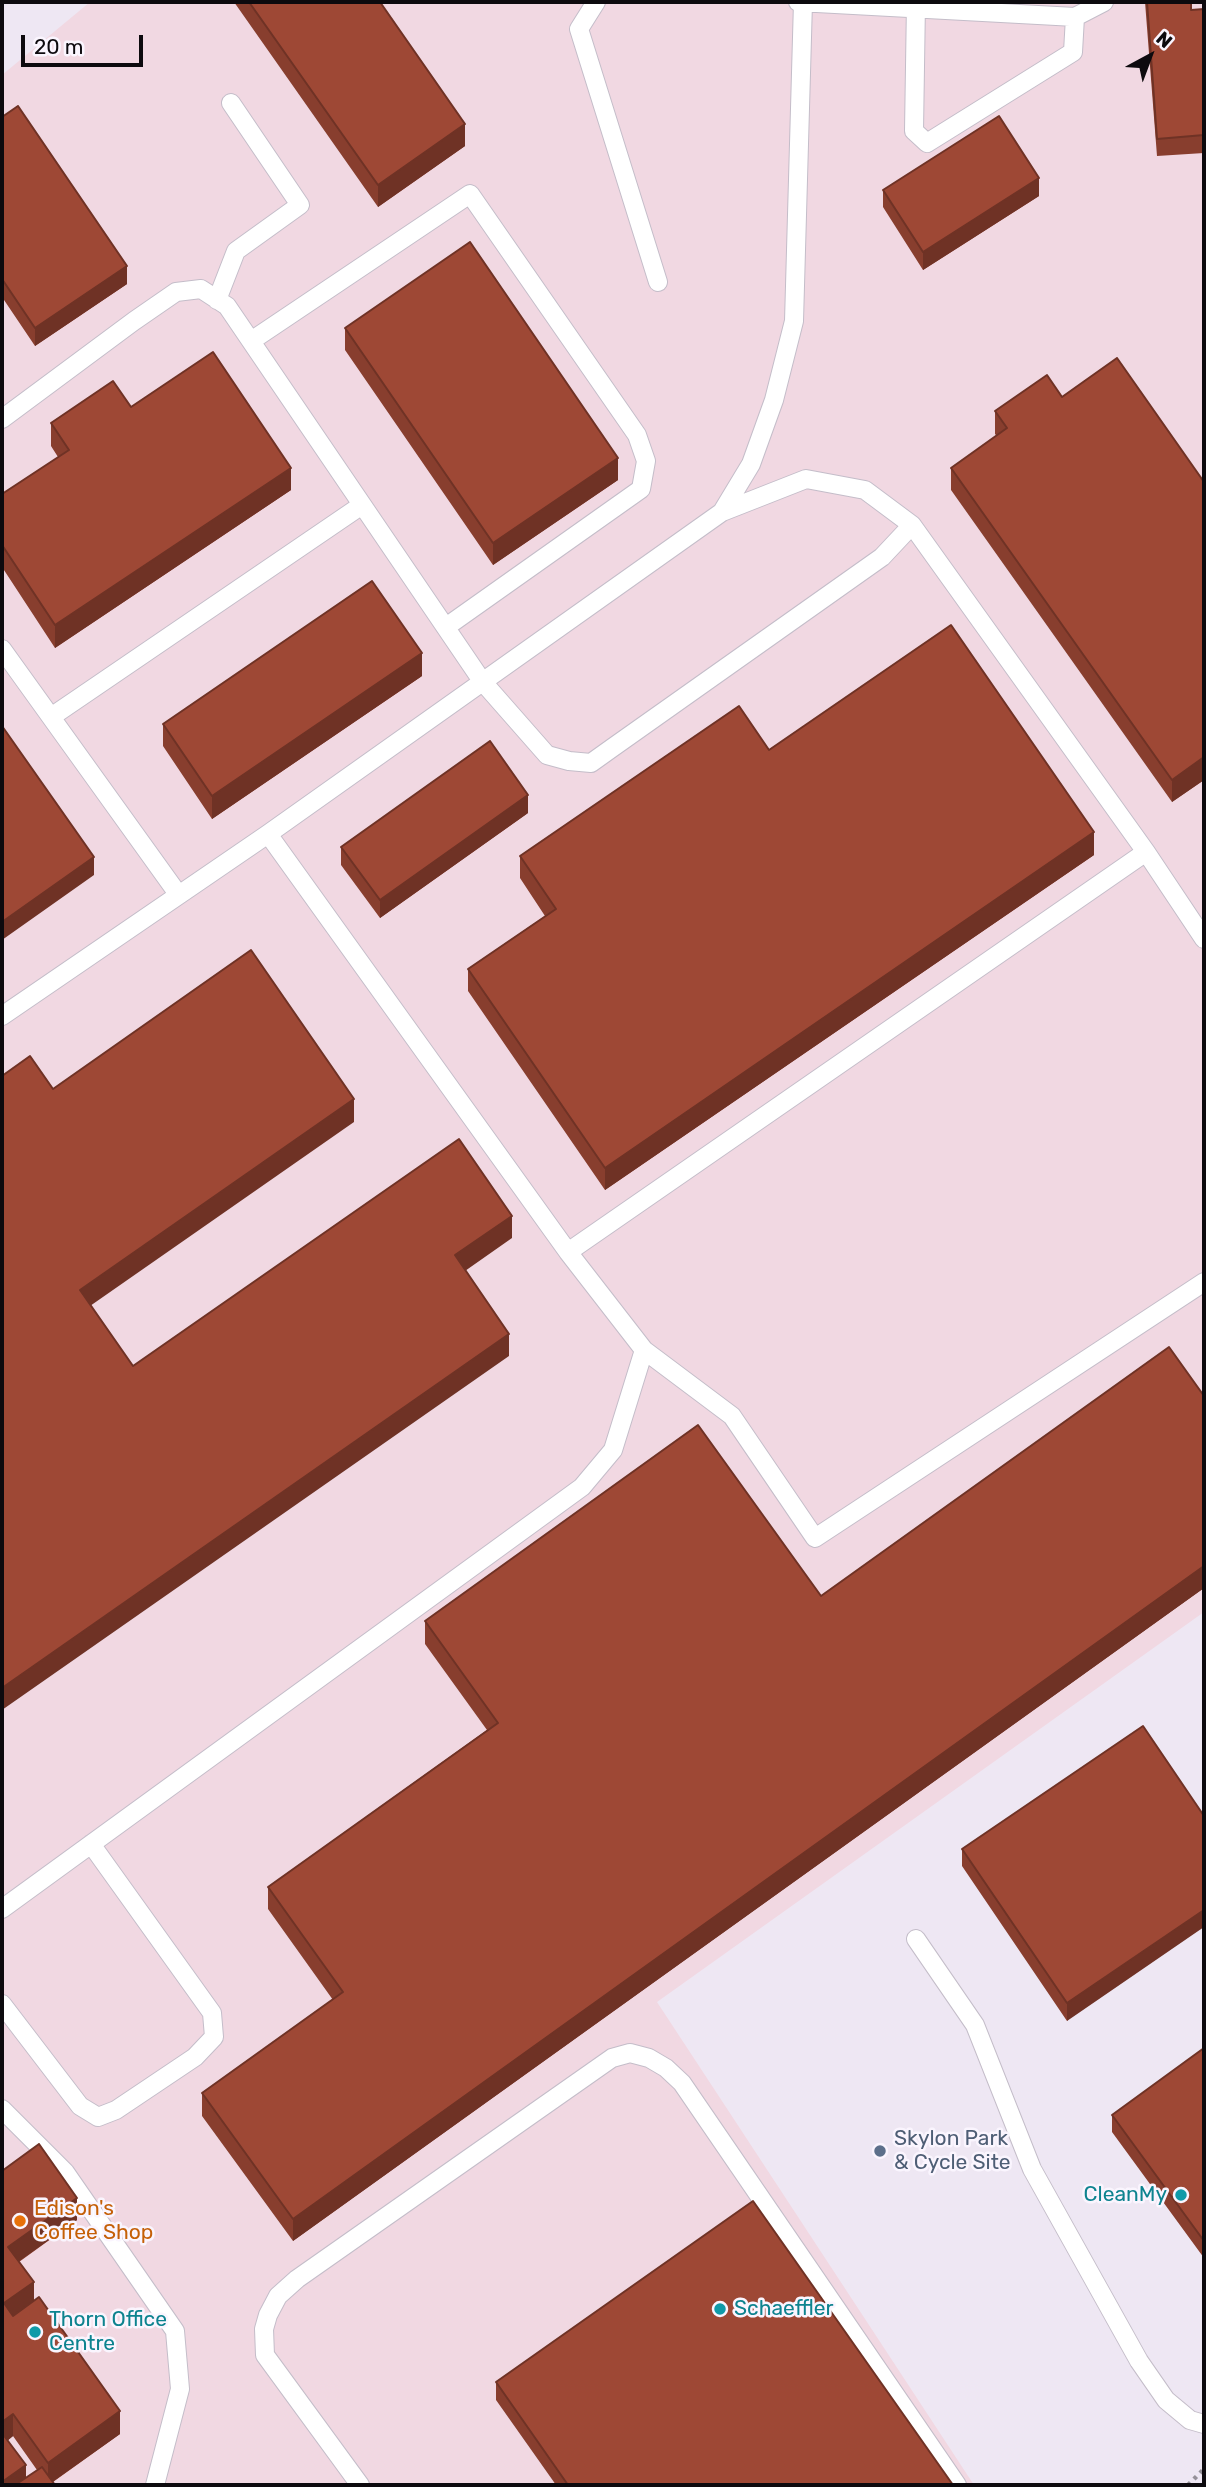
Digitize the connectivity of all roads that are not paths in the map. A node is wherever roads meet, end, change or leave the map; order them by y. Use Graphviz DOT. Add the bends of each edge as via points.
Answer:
graph roads {
  1 [pos="596,2"];
  2 [pos="801,2"];
  3 [pos="1104,2"];
  4 [pos="916,5"];
  5 [pos="1075,17"];
  6 [pos="231,103"];
  7 [pos="658,282"];
  8 [pos="217,300"];
  9 [pos="251,341"];
  10 [pos="2,419"];
  11 [pos="362,505"];
  12 [pos="722,512"];
  13 [pos="912,524"];
  14 [pos="446,627"];
  15 [pos="2,649"];
  16 [pos="482,681"];
  17 [pos="51,718"];
  18 [pos="268,834"];
  19 [pos="1146,852"];
  20 [pos="178,894"];
  21 [pos="1204,939"];
  22 [pos="2,1016"];
  23 [pos="568,1252"];
  24 [pos="1204,1282"];
  25 [pos="644,1350"];
  26 [pos="91,1844"];
  27 [pos="2,1909"];
  28 [pos="916,1939"];
  29 [pos="2,2004"];
  30 [pos="2,2109"];
  31 [pos="1204,2424"];
  32 [pos="155,2485"];
  33 [pos="360,2485"];
  34 [pos="957,2485"];
  1 -- 7 [label="lane" via="579,29"];
  2 -- 4 [label="lane"];
  2 -- 12 [label="lane" via="794,321 774,400 751,464"];
  3 -- 5 [label="lane"];
  4 -- 5 [label="lane"];
  4 -- 5 [label="lane" via="914,131 927,144 1073,52"];
  6 -- 8 [label="lane" via="300,205 236,251"];
  8 -- 9 [label="lane" via="227,306"];
  8 -- 10 [label="lane" via="201,289 176,292"];
  9 -- 11 [label="lane"];
  9 -- 14 [label="lane" via="470,194 629,423 646,461 642,489"];
  11 -- 14 [label="lane"];
  11 -- 17 [label="lane"];
  12 -- 13 [label="lane" via="806,479 865,490"];
  12 -- 16 [label="lane"];
  13 -- 16 [label="lane" via="882,557 591,762 547,755"];
  13 -- 19 [label="lane"];
  14 -- 16 [label="lane"];
  15 -- 17 [label="lane"];
  16 -- 18 [label="lane"];
  17 -- 20 [label="lane"];
  18 -- 20 [label="lane"];
  18 -- 23 [label="lane"];
  19 -- 21 [label="lane"];
  19 -- 23 [label="lane"];
  20 -- 22 [label="lane"];
  23 -- 25 [label="lane"];
  24 -- 25 [label="lane" via="815,1538 732,1416"];
  25 -- 26 [label="lane" via="613,1450 582,1487"];
  26 -- 27 [label="lane"];
  26 -- 29 [label="lane" via="212,2013 214,2036 195,2057 116,2110 98,2117 80,2106"];
  28 -- 31 [label="lane" via="975,2025 1032,2169 1139,2361 1166,2400 1190,2420"];
  30 -- 32 [label="lane" via="65,2172 175,2331 180,2389"];
  33 -- 34 [label="lane" via="265,2355 264,2329 278,2296 612,2058 630,2053 649,2058 682,2082"];
}
